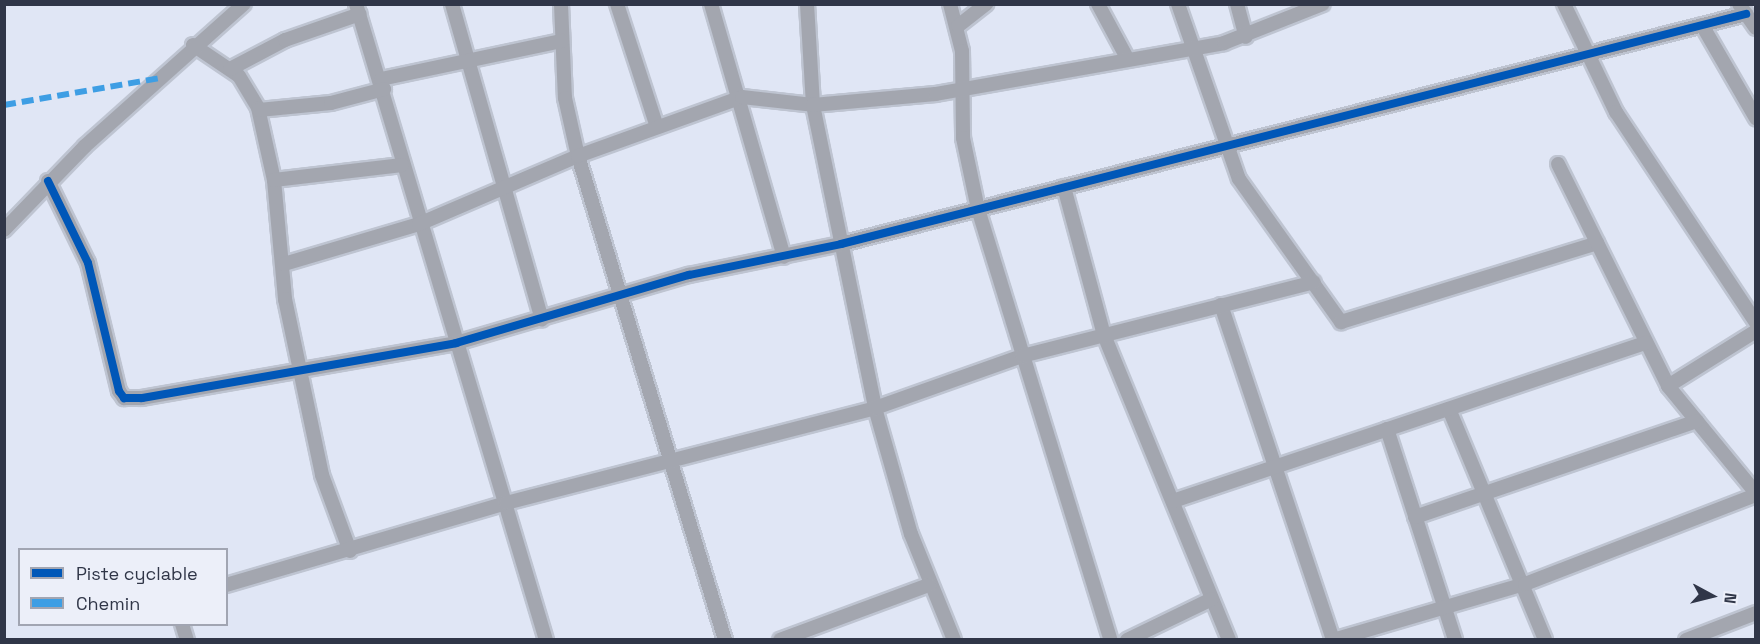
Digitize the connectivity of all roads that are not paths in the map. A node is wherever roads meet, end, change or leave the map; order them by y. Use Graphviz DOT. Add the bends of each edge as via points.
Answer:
graph roads {
  1 [pos="244,4"];
  2 [pos="452,4"];
  3 [pos="561,4"];
  4 [pos="617,4"];
  5 [pos="711,4"];
  6 [pos="807,4"];
  7 [pos="950,4"];
  8 [pos="987,4"];
  9 [pos="1098,4"];
  10 [pos="1178,4"];
  11 [pos="1237,4"];
  12 [pos="1323,4"];
  13 [pos="1564,4"];
  14 [pos="358,9"];
  15 [pos="1742,9"];
  16 [pos="1702,25"];
  17 [pos="958,26"];
  18 [pos="1755,28"];
  19 [pos="1246,37"];
  20 [pos="562,41"];
  21 [pos="193,45"];
  22 [pos="1193,49"];
  23 [pos="1586,55"];
  24 [pos="1126,56"];
  25 [pos="466,62"];
  26 [pos="230,69"];
  27 [pos="383,84"];
  28 [pos="966,85"];
  29 [pos="742,97"];
  30 [pos="813,105"];
  31 [pos="259,111"];
  32 [pos="1755,118"];
  33 [pos="657,127"];
  34 [pos="1226,146"];
  35 [pos="578,156"];
  36 [pos="1558,164"];
  37 [pos="402,165"];
  38 [pos="274,180"];
  39 [pos="48,181"];
  40 [pos="506,185"];
  41 [pos="1064,187"];
  42 [pos="978,209"];
  43 [pos="419,224"];
  44 [pos="4,230"];
  45 [pos="1597,243"];
  46 [pos="841,244"];
  47 [pos="784,257"];
  48 [pos="284,264"];
  49 [pos="1314,282"];
  50 [pos="622,296"];
  51 [pos="1221,305"];
  52 [pos="542,319"];
  53 [pos="1755,323"];
  54 [pos="1755,331"];
  55 [pos="1104,335"];
  56 [pos="456,343"];
  57 [pos="1646,343"];
  58 [pos="1022,356"];
  59 [pos="301,371"];
  60 [pos="1668,386"];
  61 [pos="875,408"];
  62 [pos="1449,409"];
  63 [pos="1697,421"];
  64 [pos="1387,429"];
  65 [pos="672,460"];
  66 [pos="1274,467"];
  67 [pos="1486,493"];
  68 [pos="1755,494"];
  69 [pos="1173,501"];
  70 [pos="506,503"];
  71 [pos="1415,517"];
  72 [pos="350,550"];
  73 [pos="228,584"];
  74 [pos="1525,584"];
  75 [pos="929,585"];
  76 [pos="1212,599"];
  77 [pos="1445,608"];
  78 [pos="1755,613"];
  79 [pos="546,639"];
  80 [pos="725,639"];
  81 [pos="780,639"];
  82 [pos="954,639"];
  83 [pos="1111,639"];
  84 [pos="1126,639"];
  85 [pos="1229,639"];
  86 [pos="1333,639"];
  87 [pos="1455,639"];
  88 [pos="1545,639"];
  89 [pos="1686,639"];
  1 -- 21 [label="street"];
  2 -- 25 [label="street"];
  3 -- 20 [label="street"];
  4 -- 33 [label="street"];
  5 -- 29 [label="street"];
  6 -- 30 [label="street"];
  7 -- 17 [label="street"];
  8 -- 17 [label="street"];
  9 -- 24 [label="street"];
  10 -- 22 [label="street"];
  11 -- 19 [label="street"];
  12 -- 19 [label="street"];
  13 -- 23 [label="street"];
  14 -- 26 [label="street"];
  14 -- 27 [label="street"];
  15 -- 16 [label="street"];
  15 -- 18 [label="street"];
  16 -- 23 [label="street"];
  16 -- 32 [label="street"];
  17 -- 28 [label="street"];
  19 -- 22 [label="street"];
  20 -- 25 [label="street"];
  20 -- 35 [label="street" via="565,98"];
  21 -- 26 [label="street"];
  21 -- 39 [label="street"];
  22 -- 24 [label="street"];
  22 -- 34 [label="street"];
  23 -- 34 [label="street"];
  23 -- 53 [label="street" via="1616,112"];
  24 -- 28 [label="street"];
  25 -- 27 [label="street"];
  25 -- 40 [label="street"];
  26 -- 31 [label="street" via="249,88"];
  27 -- 31 [label="street" via="331,103"];
  27 -- 37 [label="street"];
  28 -- 30 [label="street" via="936,94"];
  28 -- 42 [label="street" via="963,138"];
  29 -- 30 [label="street"];
  29 -- 33 [label="street"];
  29 -- 47 [label="street"];
  30 -- 46 [label="street"];
  31 -- 38 [label="street"];
  33 -- 35 [label="street"];
  34 -- 41 [label="street"];
  34 -- 49 [label="street" via="1262,215"];
  35 -- 40 [label="street"];
  35 -- 50 [label="street"];
  36 -- 45 [label="street"];
  37 -- 38 [label="street"];
  37 -- 43 [label="street"];
  38 -- 48 [label="street"];
  39 -- 44 [label="street"];
  39 -- 59 [label="street" via="88,263 122,396 142,398"];
  40 -- 43 [label="street"];
  40 -- 52 [label="street"];
  41 -- 42 [label="street"];
  41 -- 55 [label="street"];
  42 -- 46 [label="street"];
  42 -- 58 [label="street"];
  43 -- 48 [label="street"];
  43 -- 56 [label="street"];
  45 -- 49 [label="street" via="1341,322"];
  45 -- 57 [label="street"];
  46 -- 47 [label="street"];
  46 -- 61 [label="street"];
  47 -- 50 [label="street" via="727,266"];
  48 -- 59 [label="street"];
  49 -- 51 [label="street"];
  50 -- 52 [label="street"];
  50 -- 65 [label="street"];
  51 -- 55 [label="street"];
  51 -- 66 [label="street"];
  52 -- 56 [label="street"];
  54 -- 60 [label="street"];
  55 -- 58 [label="street"];
  55 -- 69 [label="street"];
  56 -- 59 [label="street"];
  56 -- 70 [label="street"];
  57 -- 60 [label="street"];
  57 -- 62 [label="street"];
  58 -- 61 [label="street"];
  58 -- 83 [label="street"];
  59 -- 72 [label="street" via="322,475"];
  60 -- 63 [label="street"];
  61 -- 65 [label="street"];
  61 -- 75 [label="street"];
  62 -- 64 [label="street"];
  62 -- 67 [label="street"];
  63 -- 67 [label="street"];
  63 -- 68 [label="street"];
  64 -- 66 [label="street"];
  64 -- 71 [label="street"];
  65 -- 70 [label="street"];
  65 -- 80 [label="street"];
  66 -- 69 [label="street"];
  66 -- 86 [label="street"];
  67 -- 71 [label="street"];
  67 -- 74 [label="street"];
  68 -- 74 [label="street"];
  69 -- 76 [label="street"];
  70 -- 72 [label="street"];
  70 -- 79 [label="street"];
  71 -- 77 [label="street"];
  72 -- 73 [label="street"];
  74 -- 77 [label="street"];
  74 -- 88 [label="street"];
  75 -- 81 [label="street"];
  75 -- 82 [label="street"];
  76 -- 84 [label="street"];
  76 -- 85 [label="street"];
  77 -- 86 [label="street"];
  77 -- 87 [label="street"];
  78 -- 89 [label="street"];
}
